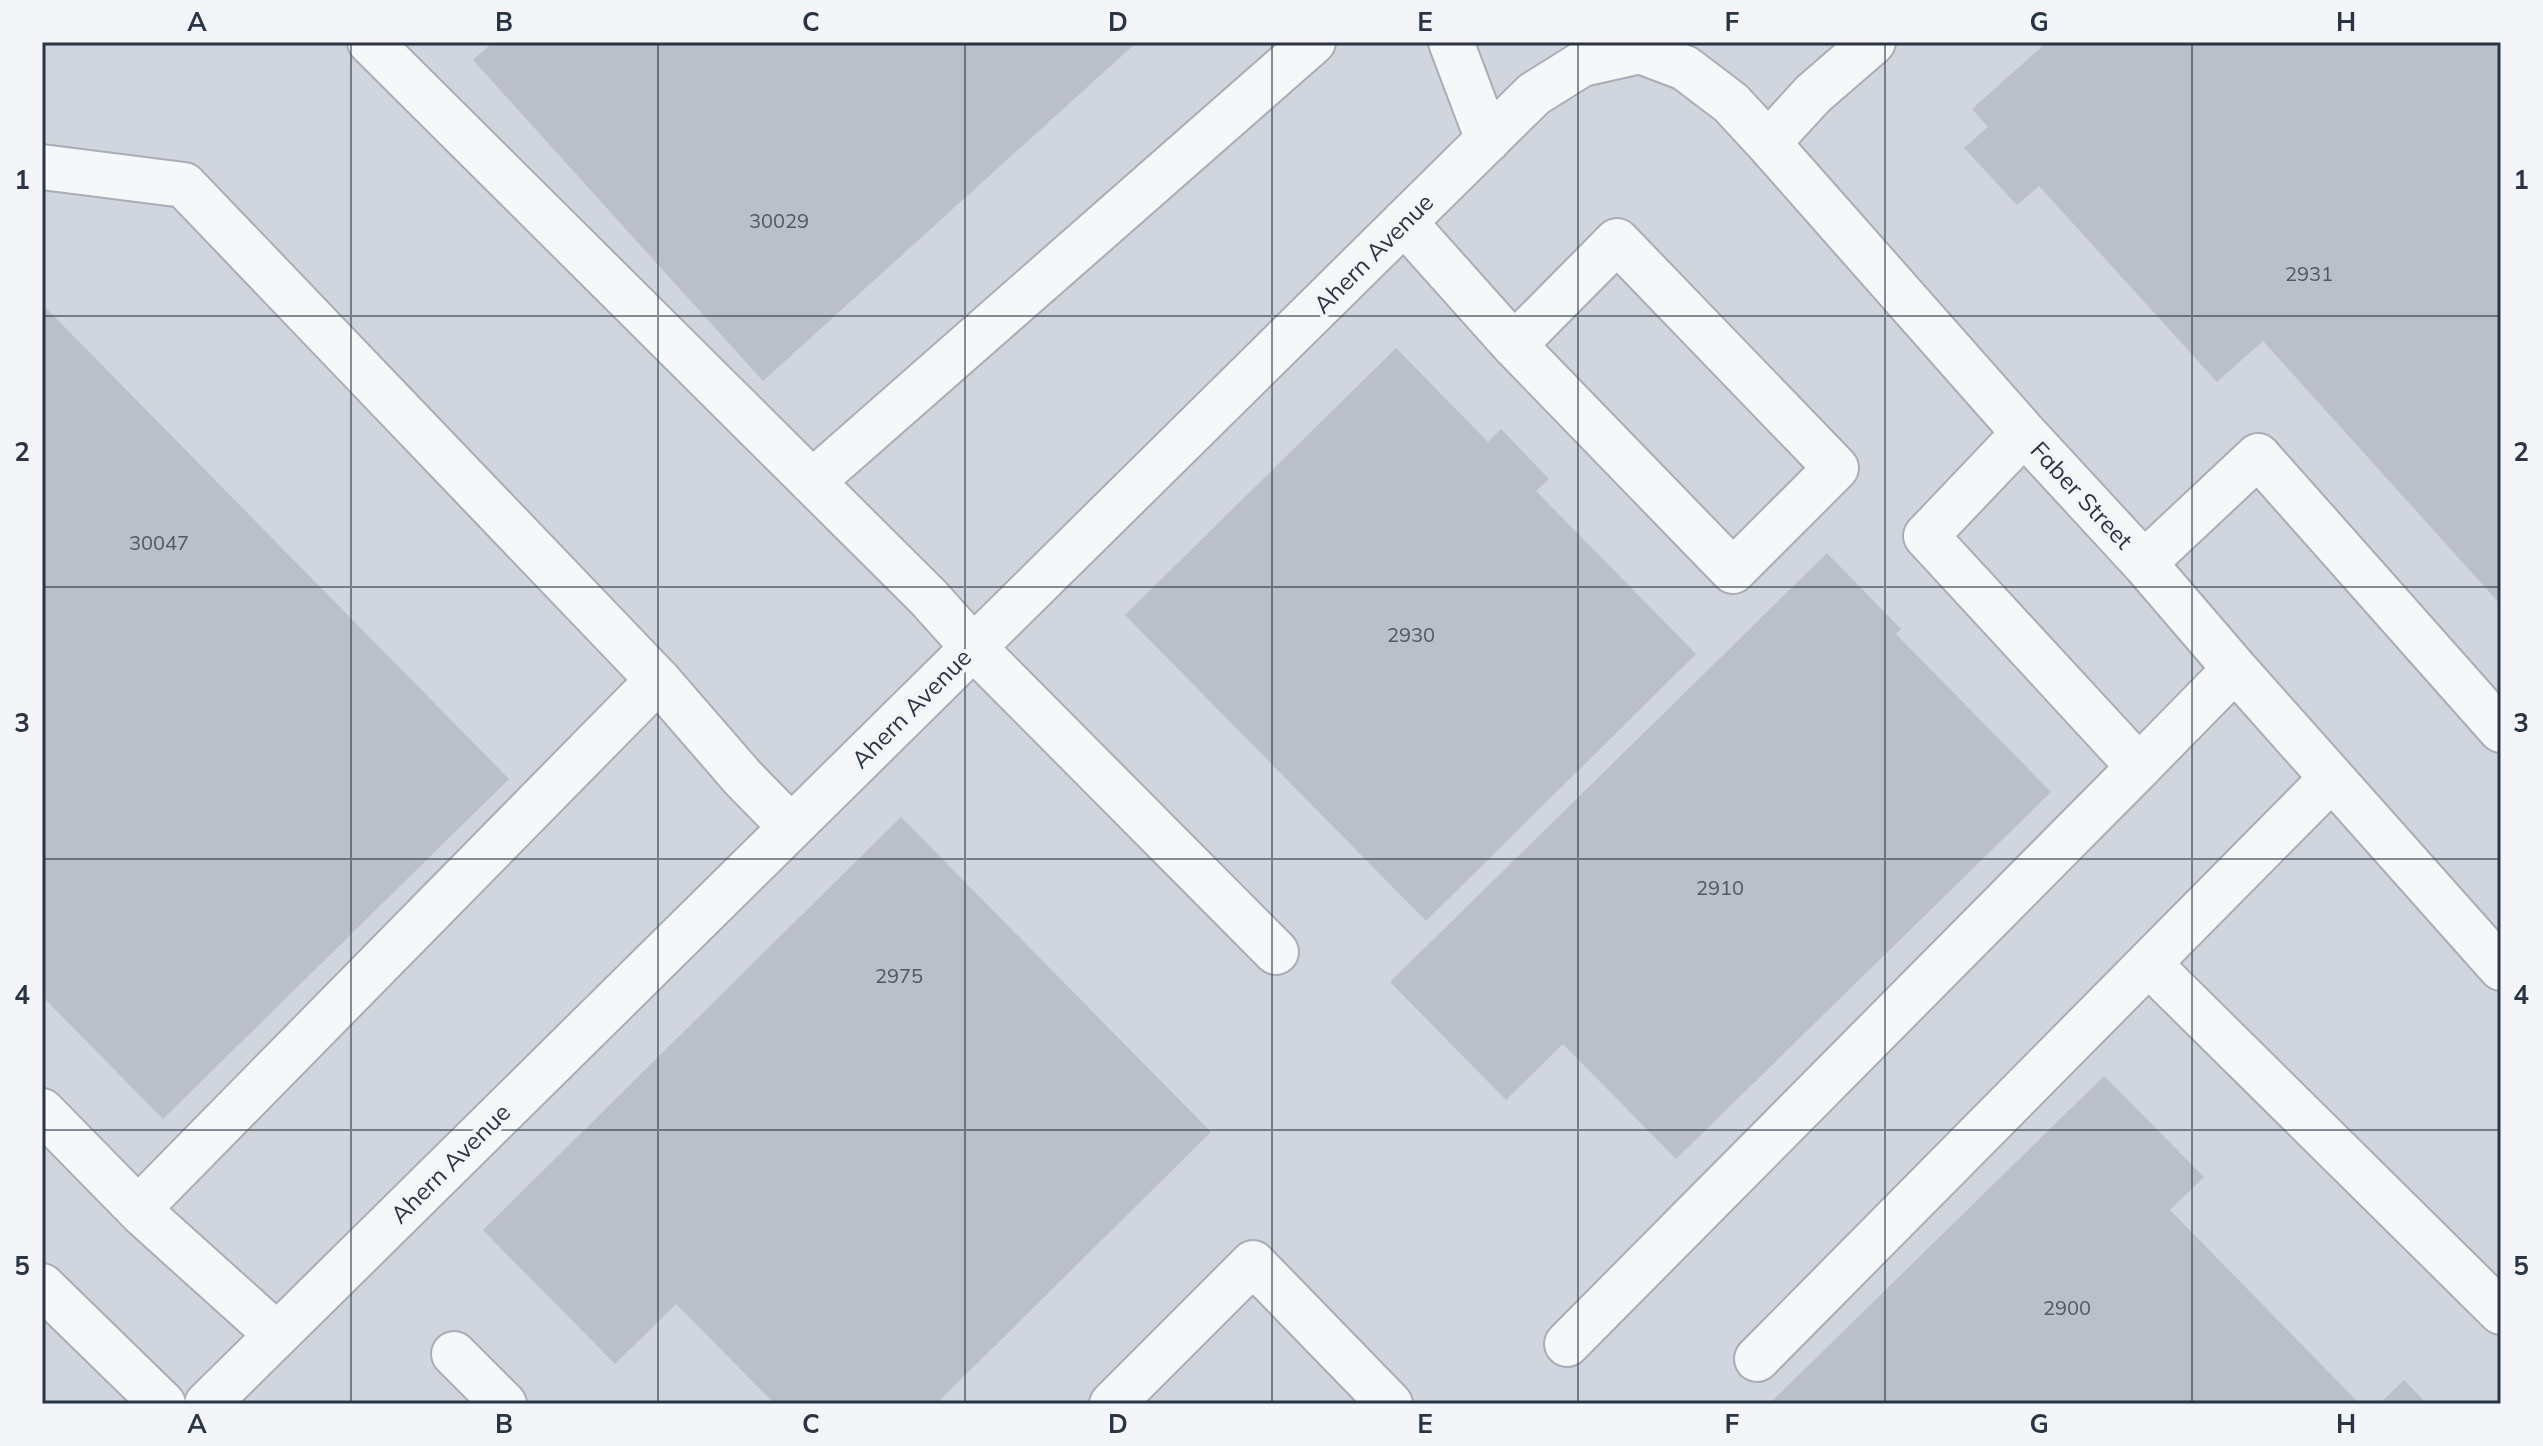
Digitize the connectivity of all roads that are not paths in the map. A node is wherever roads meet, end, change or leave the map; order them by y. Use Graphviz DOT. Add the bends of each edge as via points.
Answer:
graph roads {
  1 [pos="370,42"];
  2 [pos="1313,42"];
  3 [pos="1451,42"];
  4 [pos="1873,42"];
  5 [pos="1640,51"];
  6 [pos="1696,55"];
  7 [pos="1488,140"];
  8 [pos="1768,143"];
  9 [pos="42,167"];
  10 [pos="1404,222"];
  11 [pos="1514,345"];
  12 [pos="2024,433"];
  13 [pos="812,482"];
  14 [pos="2144,563"];
  15 [pos="973,647"];
  16 [pos="2235,669"];
  17 [pos="658,680"];
  18 [pos="2501,730"];
  19 [pos="2139,767"];
  20 [pos="2332,778"];
  21 [pos="791,827"];
  22 [pos="1276,952"];
  23 [pos="2149,964"];
  24 [pos="2501,968"];
  25 [pos="42,1111"];
  26 [pos="138,1209"];
  27 [pos="42,1286"];
  28 [pos="2501,1312"];
  29 [pos="276,1334"];
  30 [pos="1567,1344"];
  31 [pos="454,1354"];
  32 [pos="1757,1359"];
  33 [pos="221,1399"];
  34 [pos="163,1404"];
  35 [pos="504,1404"];
  36 [pos="1112,1404"];
  37 [pos="1390,1404"];
  1 -- 13 [label="street"];
  2 -- 13 [label="street"];
  3 -- 7 [label="street"];
  4 -- 8 [label="street" via="1813,94"];
  5 -- 6 [label="street, Faber Street"];
  5 -- 7 [label="street, Ahern Avenue" via="1582,64 1534,94"];
  6 -- 8 [label="street, Faber Street"];
  7 -- 10 [label="street, Ahern Avenue"];
  8 -- 12 [label="street, Faber Street"];
  9 -- 17 [label="street" via="184,185"];
  10 -- 11 [label="street"];
  10 -- 15 [label="street, Ahern Avenue"];
  11 -- 11 [label="street" via="1733,571 1836,468 1617,241"];
  12 -- 14 [label="street, Faber Street"];
  12 -- 19 [label="street" via="1926,536"];
  13 -- 15 [label="street"];
  14 -- 16 [label="street, Faber Street"];
  14 -- 18 [label="street" via="2258,456"];
  15 -- 21 [label="street, Ahern Avenue"];
  15 -- 22 [label="street"];
  16 -- 19 [label="street"];
  16 -- 20 [label="street, Faber Street"];
  17 -- 21 [label="street"];
  17 -- 26 [label="street"];
  19 -- 30 [label="street"];
  20 -- 23 [label="street"];
  20 -- 24 [label="street, Faber Street"];
  21 -- 29 [label="street, Ahern Avenue"];
  23 -- 28 [label="street"];
  23 -- 32 [label="street"];
  25 -- 26 [label="street"];
  26 -- 29 [label="street"];
  27 -- 34 [label="street"];
  29 -- 33 [label="street, Ahern Avenue"];
  31 -- 35 [label="street"];
  36 -- 37 [label="street" via="1253,1263"];
}
